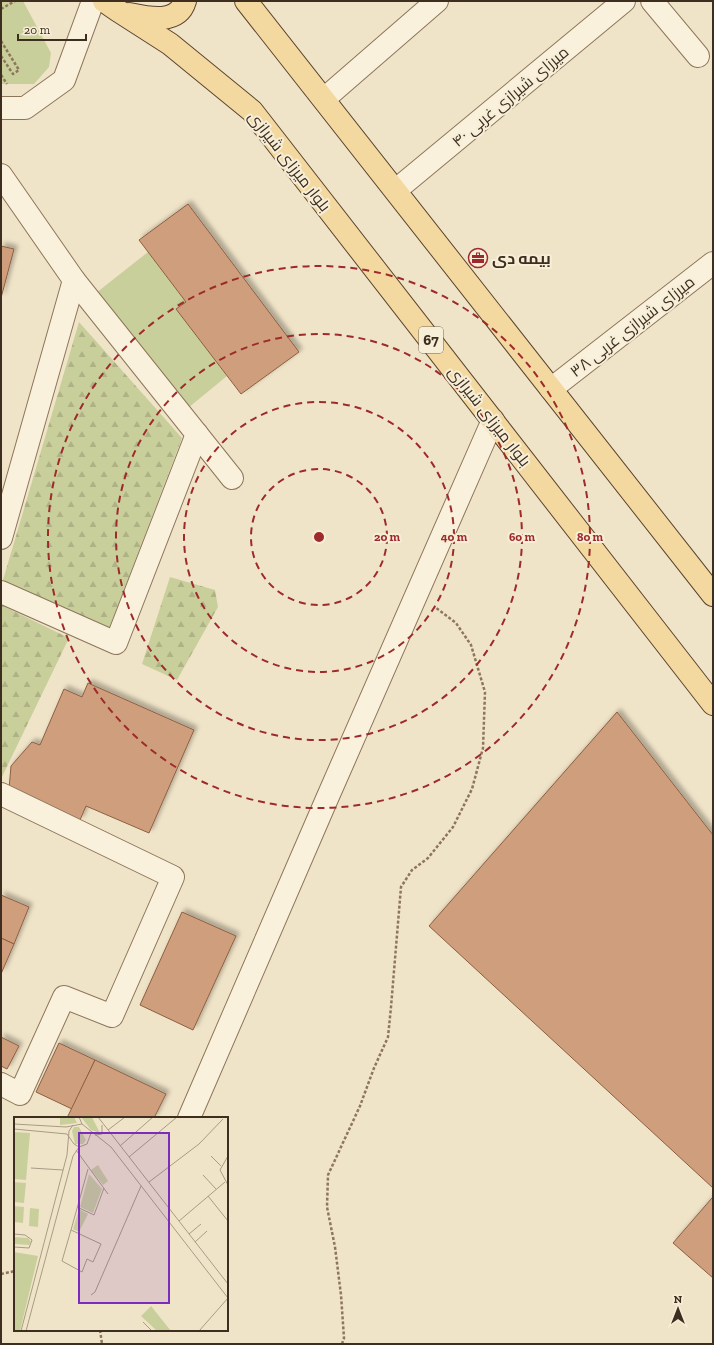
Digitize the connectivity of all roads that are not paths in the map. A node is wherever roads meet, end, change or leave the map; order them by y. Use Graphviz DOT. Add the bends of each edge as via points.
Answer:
graph roads {
  1 [pos="93,1"];
  2 [pos="186,1"];
  3 [pos="246,1"];
  4 [pos="437,1"];
  5 [pos="624,1"];
  6 [pos="652,1"];
  7 [pos="110,6"];
  8 [pos="698,56"];
  9 [pos="324,99"];
  10 [pos="1,108"];
  11 [pos="1,175"];
  12 [pos="396,190"];
  13 [pos="713,263"];
  14 [pos="74,280"];
  15 [pos="551,389"];
  16 [pos="493,420"];
  17 [pos="197,434"];
  18 [pos="232,478"];
  19 [pos="1,538"];
  20 [pos="1,592"];
  21 [pos="713,595"];
  22 [pos="713,704"];
  23 [pos="1,794"];
  24 [pos="1,1084"];
  25 [pos="189,1117"];
  1 -- 10 [label="street" via="64,80 25,108"];
  2 -- 7 [label="main road" via="183,8 171,17 151,19"];
  3 -- 9 [label="main road"];
  4 -- 9 [label="street"];
  5 -- 12 [label="street, میرزای شیرازی غربی ۴۰"];
  6 -- 8 [label="street"];
  7 -- 16 [label="main road, بلوار میرزای شیرازی / 67" via="170,44 252,111"];
  9 -- 12 [label="main road"];
  11 -- 14 [label="street"];
  12 -- 15 [label="main road"];
  13 -- 15 [label="street, میرزای شیرازی غربی ۳۸"];
  14 -- 17 [label="street"];
  14 -- 19 [label="street"];
  15 -- 21 [label="main road"];
  16 -- 22 [label="main road, بلوار میرزای شیرازی / 67"];
  16 -- 25 [label="street"];
  17 -- 18 [label="street"];
  17 -- 20 [label="street" via="116,643"];
  23 -- 24 [label="street" via="173,877 112,1016 64,997 20,1094"];
}
